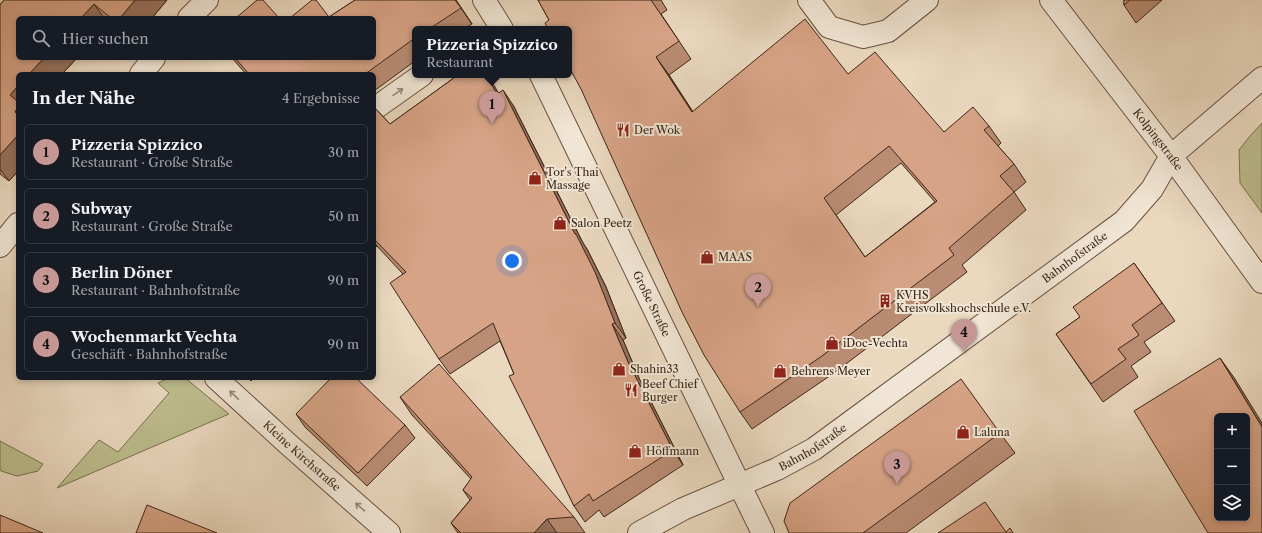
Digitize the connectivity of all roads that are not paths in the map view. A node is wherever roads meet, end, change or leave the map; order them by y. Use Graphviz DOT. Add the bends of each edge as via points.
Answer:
graph roads {
  1 [pos="206,0"];
  2 [pos="484,0"];
  3 [pos="808,0"];
  4 [pos="927,0"];
  5 [pos="1052,0"];
  6 [pos="191,16"];
  7 [pos="498,26"];
  8 [pos="152,60"];
  9 [pos="143,72"];
  10 [pos="418,78"];
  11 [pos="541,78"];
  12 [pos="1262,78"];
  13 [pos="376,108"];
  14 [pos="1171,156"];
  15 [pos="16,226"];
  16 [pos="0,246"];
  17 [pos="1262,282"];
  18 [pos="218,380"];
  19 [pos="740,486"];
  20 [pos="389,533"];
  21 [pos="639,533"];
  22 [pos="763,533"];
  1 -- 6 [label="street"];
  2 -- 7 [label="street"];
  3 -- 4 [label="street" via="829,27 863,37 888,31"];
  5 -- 14 [label="street, Kolpingstraße"];
  8 -- 9 [label="street"];
  13 -- 10 [label="street, one-way"];
  11 -- 19 [label="street, Große Straße"];
  12 -- 14 [label="street, Bahnhofstraße"];
  14 -- 17 [label="street, Kolpingstraße"];
  14 -- 19 [label="street, Bahnhofstraße" via="1152,189 1124,221 814,449 777,470"];
  15 -- 16 [label="street"];
  20 -- 18 [label="street, Kleine Kirchstraße, one-way"];
  19 -- 21 [label="street, Bahnhofstraße" via="683,509"];
  19 -- 22 [label="street, Große Straße"];
}
